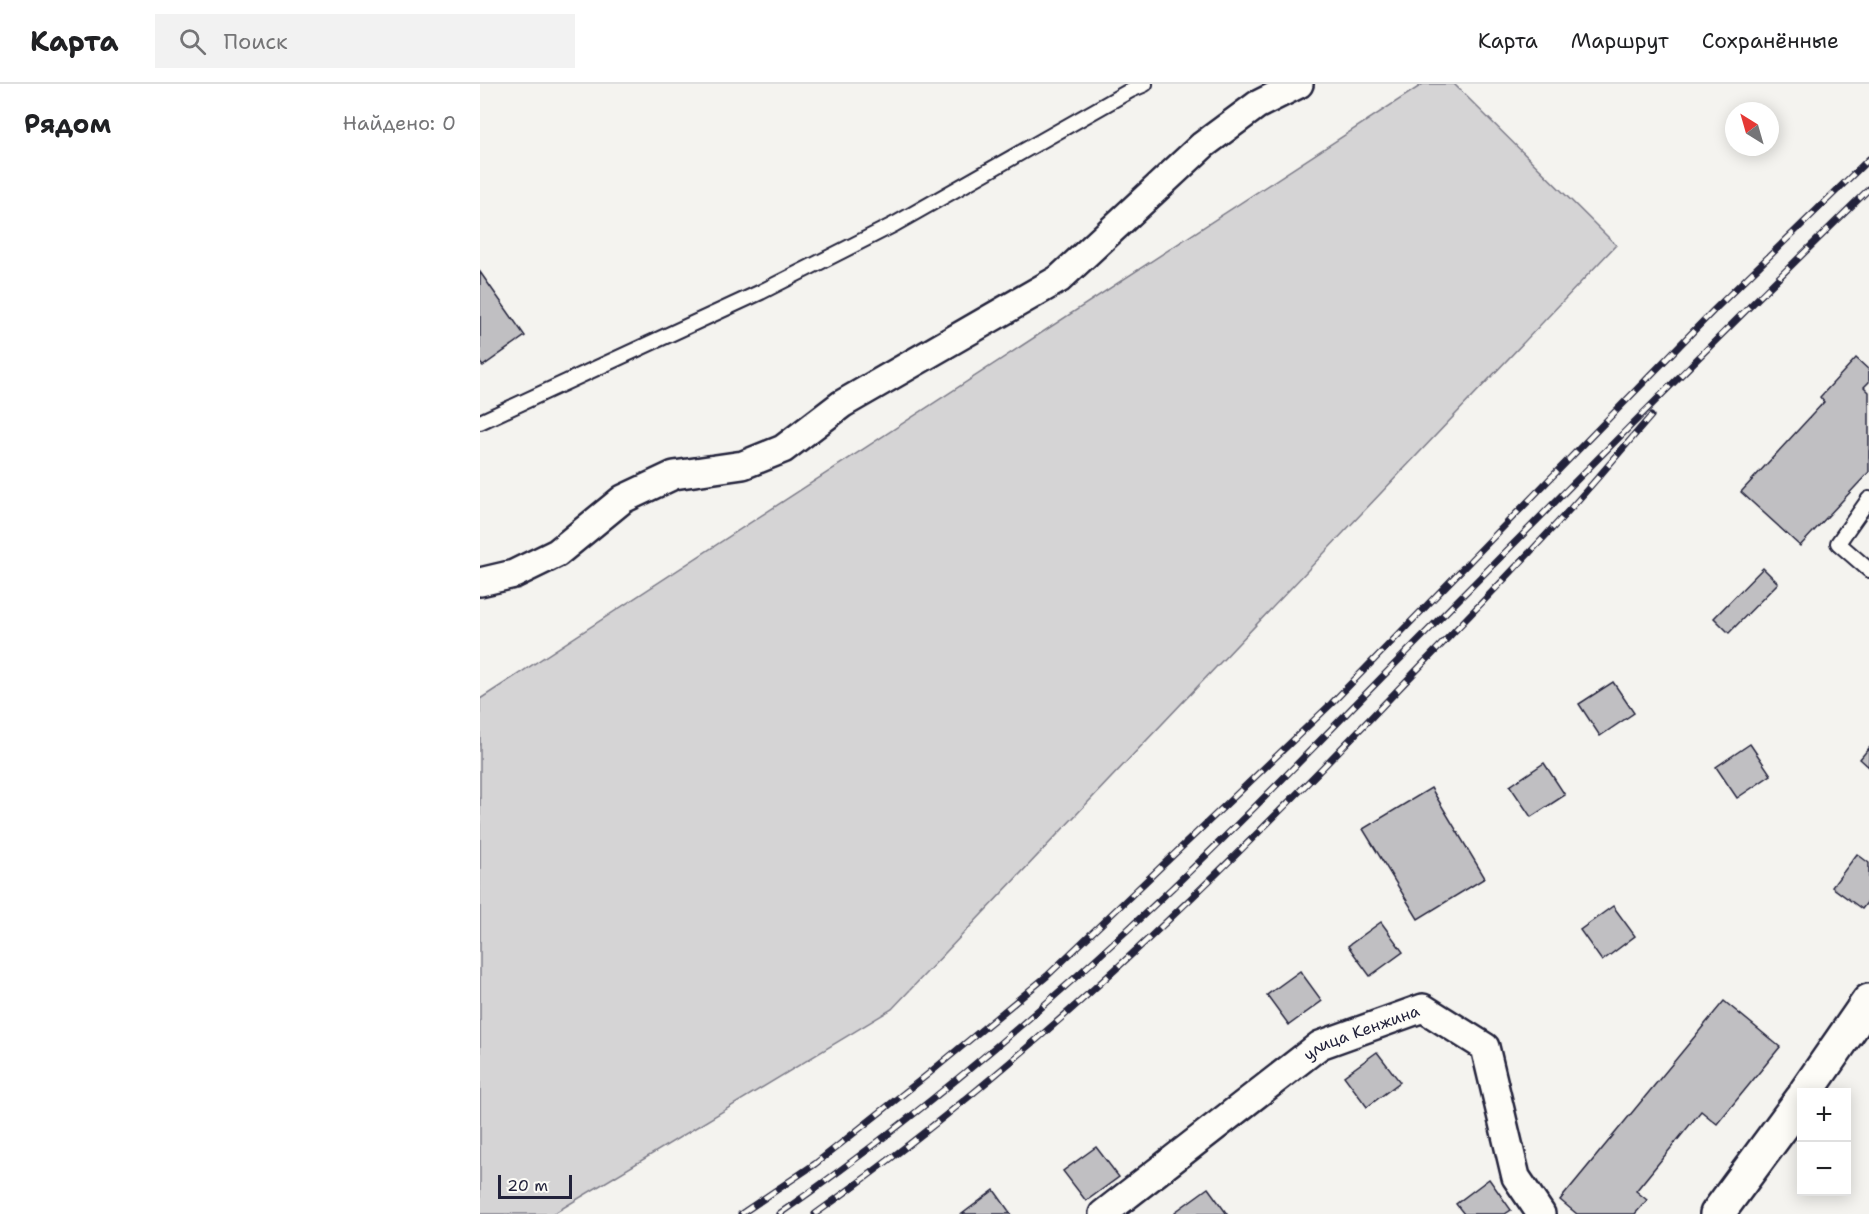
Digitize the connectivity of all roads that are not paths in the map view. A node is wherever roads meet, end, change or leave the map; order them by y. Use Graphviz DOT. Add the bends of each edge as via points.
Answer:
graph roads {
  1 [pos="1145,84"];
  2 [pos="1299,84"];
  3 [pos="480,422"];
  4 [pos="1869,499"];
  5 [pos="1869,570"];
  6 [pos="480,582"];
  7 [pos="1869,1001"];
  8 [pos="1809,1088"];
  9 [pos="1797,1106"];
  10 [pos="1103,1214"];
  11 [pos="1540,1214"];
  12 [pos="1717,1214"];
  1 -- 3 [label="lane" via="885,230"];
  2 -- 6 [label="street" via="1257,105 1203,145 1059,279 842,404 783,449 743,465 674,475 623,499 557,553 514,574"];
  4 -- 5 [label="lane" via="1838,543"];
  7 -- 8 [label="main road"];
  9 -- 12 [label="main road"];
  10 -- 11 [label="street, улица Кенжина" via="1320,1045 1423,1008 1485,1047 1516,1177"];
}
